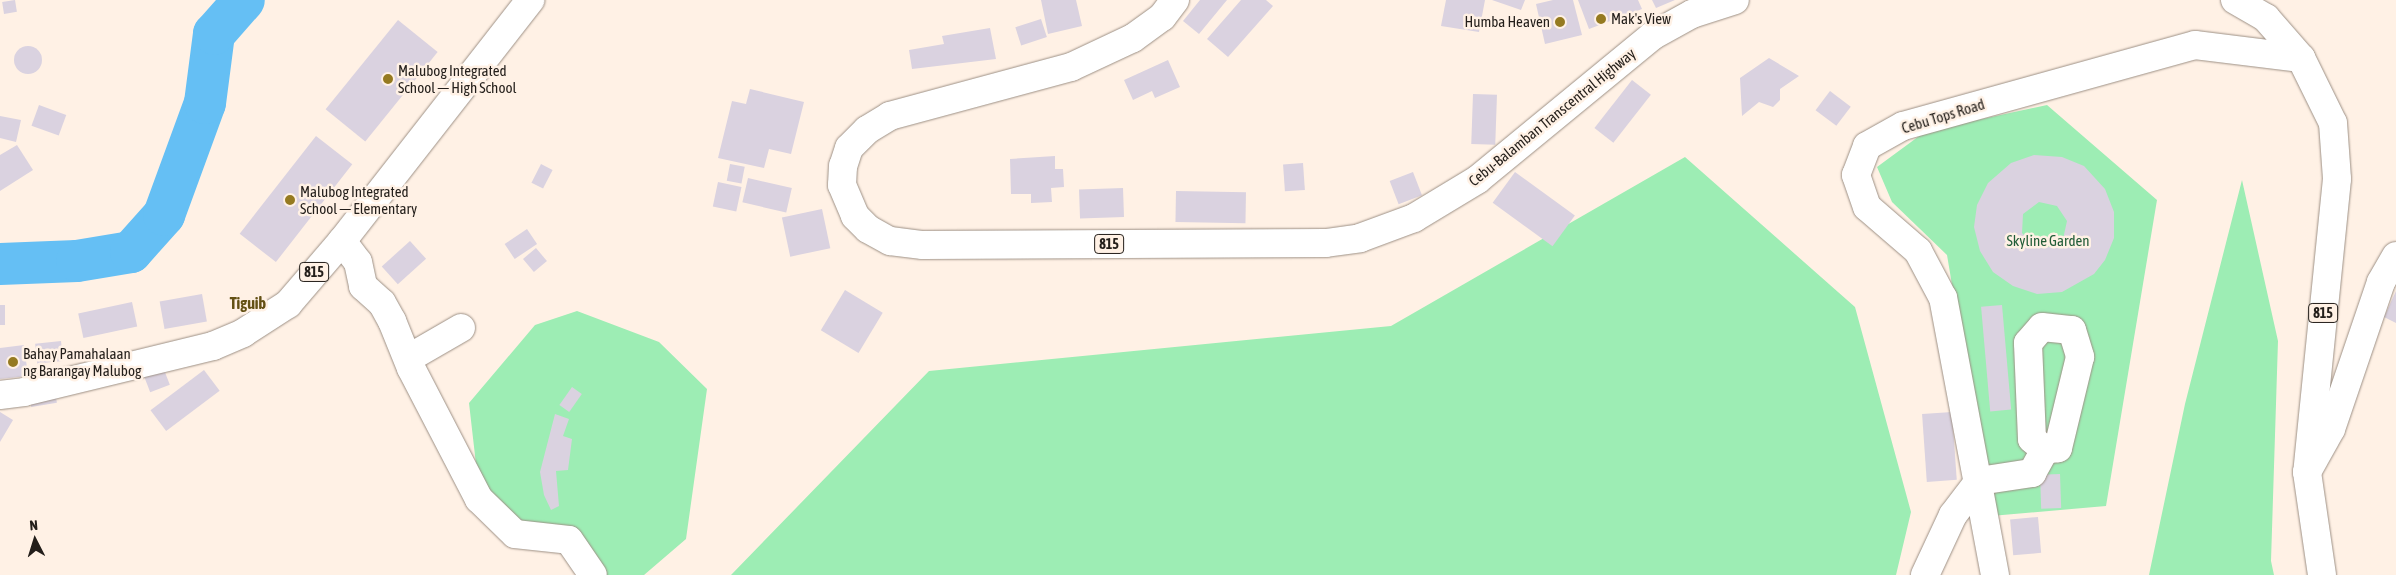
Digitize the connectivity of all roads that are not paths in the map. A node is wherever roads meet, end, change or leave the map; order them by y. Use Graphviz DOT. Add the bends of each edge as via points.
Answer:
graph roads {
  1 [pos="530,0"];
  2 [pos="1176,0"];
  3 [pos="1735,0"];
  4 [pos="2235,0"];
  5 [pos="2300,58"];
  6 [pos="342,241"];
  7 [pos="2396,256"];
  8 [pos="462,328"];
  9 [pos="409,358"];
  10 [pos="0,395"];
  11 [pos="2044,450"];
  12 [pos="2307,472"];
  13 [pos="1979,481"];
  14 [pos="593,575"];
  15 [pos="1925,575"];
  16 [pos="1995,575"];
  17 [pos="2322,575"];
  1 -- 6 [label="main road, 815"];
  2 -- 3 [label="main road, Cebu-Balamban Transcentral Highway / 815" via="1162,17 1133,38 1071,67 890,116 867,130 849,148 843,166 842,185 855,216 868,229 890,241 923,245 1326,243 1360,238 1414,218 1477,180 1652,36 1692,14"];
  4 -- 5 [label="main road, 815" via="2266,18"];
  5 -- 12 [label="main road, 815" via="2333,123 2337,179"];
  5 -- 13 [label="main road, Cebu Tops Road" via="2195,45 1903,126 1867,146 1856,175 1867,207 1918,251 1943,298"];
  6 -- 9 [label="main road" via="358,262 363,286 382,303"];
  6 -- 10 [label="main road, 815" via="288,304 243,333 172,357"];
  7 -- 12 [label="main road" via="2381,282 2331,429"];
  8 -- 9 [label="main road"];
  9 -- 14 [label="main road" via="411,368 479,499 515,534 569,540"];
  11 -- 13 [label="main road" via="2032,473"];
  12 -- 17 [label="main road, 815"];
  13 -- 15 [label="main road" via="1954,515"];
  13 -- 16 [label="main road, Cebu Tops Road"];
}
